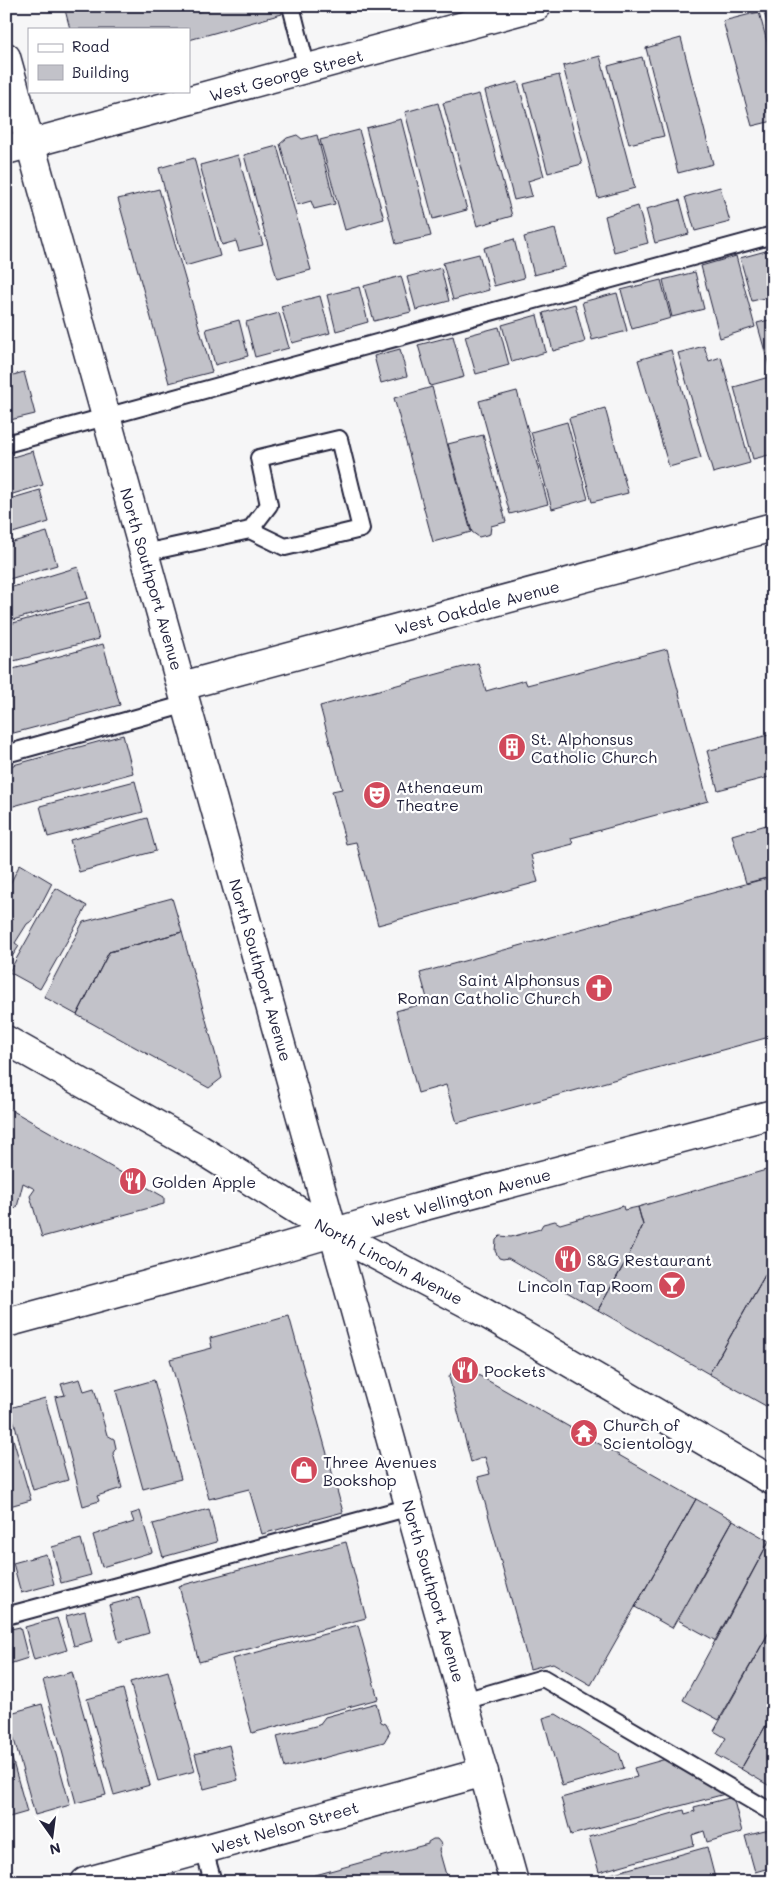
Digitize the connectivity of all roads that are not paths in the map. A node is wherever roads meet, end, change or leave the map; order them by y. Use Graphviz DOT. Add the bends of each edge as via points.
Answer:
graph roads {
  1 [pos="291,6"];
  2 [pos="536,6"];
  3 [pos="6,58"];
  4 [pos="308,69"];
  5 [pos="18,147"];
  6 [pos="773,235"];
  7 [pos="106,416"];
  8 [pos="6,444"];
  9 [pos="773,528"];
  10 [pos="250,530"];
  11 [pos="144,553"];
  12 [pos="184,695"];
  13 [pos="6,754"];
  14 [pos="6,1040"];
  15 [pos="773,1114"];
  16 [pos="334,1232"];
  17 [pos="6,1323"];
  18 [pos="773,1481"];
  19 [pos="410,1506"];
  20 [pos="6,1616"];
  21 [pos="464,1701"];
  22 [pos="484,1772"];
  23 [pos="773,1814"];
  24 [pos="204,1850"];
  25 [pos="85,1882"];
  26 [pos="213,1882"];
  27 [pos="514,1882"];
  1 -- 4 [label="lane"];
  2 -- 4 [label="street, West George Street"];
  3 -- 5 [label="street, North Southport Avenue"];
  4 -- 5 [label="street, West George Street"];
  5 -- 7 [label="street, North Southport Avenue"];
  6 -- 7 [label="lane"];
  7 -- 8 [label="lane"];
  7 -- 11 [label="street, North Southport Avenue"];
  9 -- 12 [label="street, West Oakdale Avenue"];
  10 -- 10 [label="lane" via="285,547 361,529 339,439 259,458 269,504"];
  10 -- 11 [label="lane"];
  11 -- 12 [label="street, North Southport Avenue"];
  12 -- 13 [label="lane"];
  12 -- 16 [label="street, North Southport Avenue"];
  14 -- 16 [label="street, North Lincoln Avenue" via="198,1148"];
  15 -- 16 [label="street, West Wellington Avenue"];
  16 -- 17 [label="street, West Wellington Avenue"];
  16 -- 18 [label="street, North Lincoln Avenue" via="467,1303"];
  16 -- 19 [label="street, North Southport Avenue"];
  19 -- 20 [label="lane"];
  19 -- 21 [label="street, North Southport Avenue"];
  21 -- 22 [label="street, North Southport Avenue"];
  21 -- 23 [label="lane" via="543,1678"];
  22 -- 24 [label="street, West Nelson Street"];
  22 -- 27 [label="street, North Southport Avenue"];
  24 -- 25 [label="street, West Nelson Street"];
  24 -- 26 [label="lane"];
}
